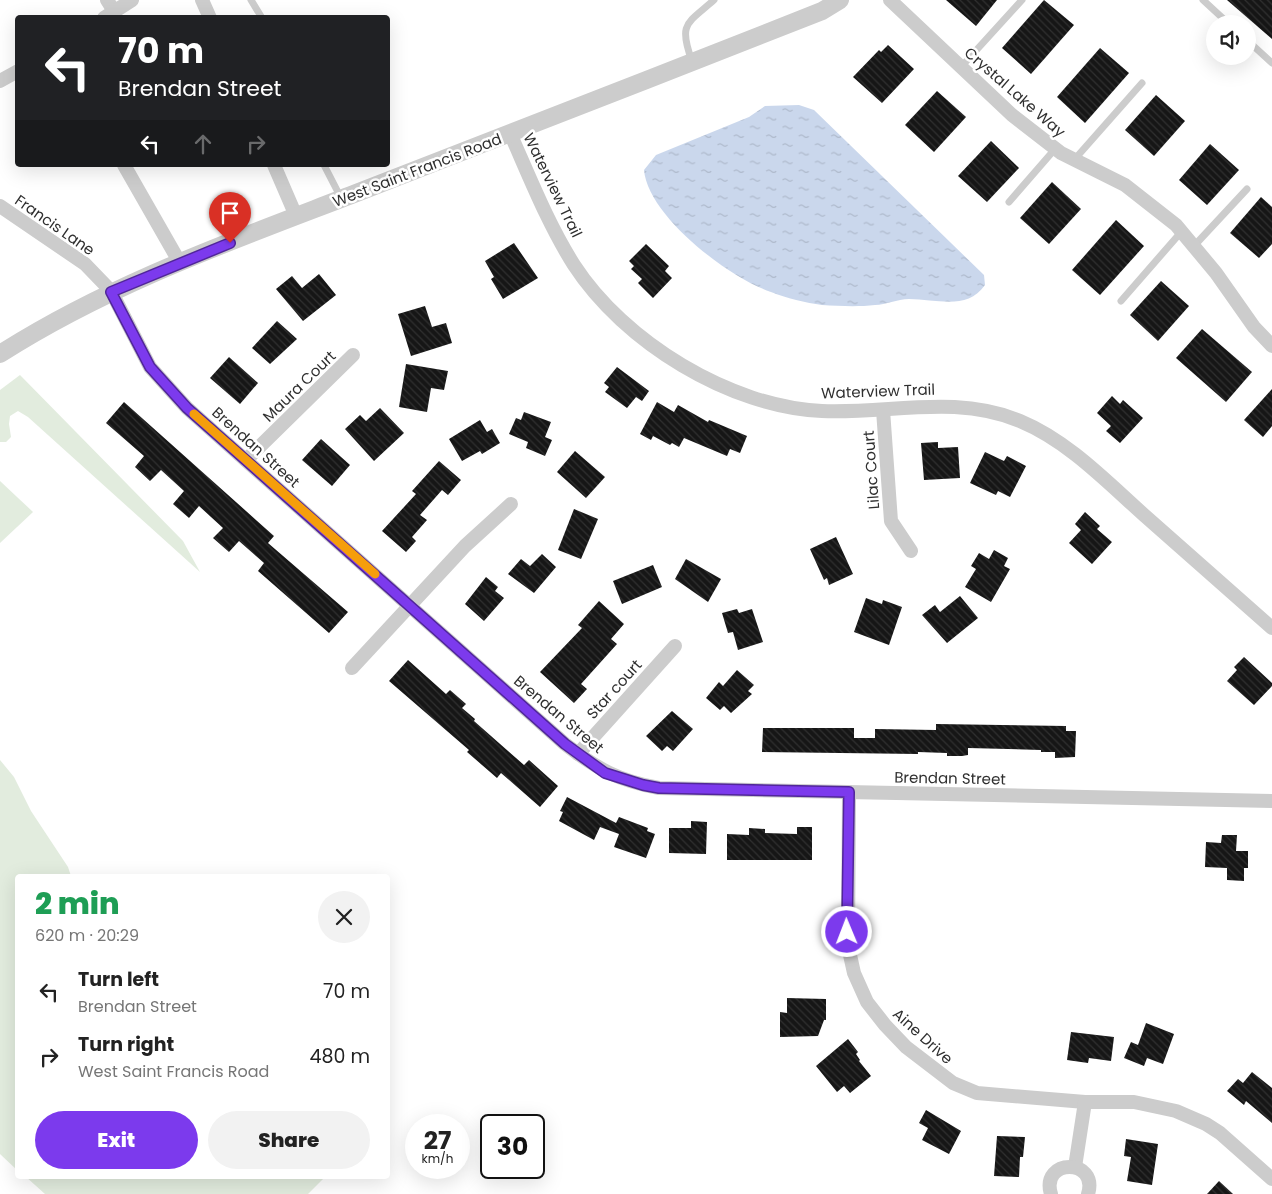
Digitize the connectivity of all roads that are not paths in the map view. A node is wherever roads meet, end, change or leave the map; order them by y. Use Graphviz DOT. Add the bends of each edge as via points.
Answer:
graph roads {
  1 [pos="132,0"];
  2 [pos="202,0"];
  3 [pos="251,0"];
  4 [pos="714,0"];
  5 [pos="840,0"];
  6 [pos="890,0"];
  7 [pos="1022,0"];
  8 [pos="1202,0"];
  9 [pos="108,9"];
  10 [pos="209,15"];
  11 [pos="260,15"];
  12 [pos="1219,15"];
  13 [pos="1256,48"];
  14 [pos="692,63"];
  15 [pos="1272,63"];
  16 [pos="961,67"];
  17 [pos="15,73"];
  18 [pos="0,81"];
  19 [pos="1142,83"];
  20 [pos="510,133"];
  21 [pos="1055,148"];
  22 [pos="1074,160"];
  23 [pos="125,167"];
  24 [pos="275,167"];
  25 [pos="325,167"];
  26 [pos="1247,189"];
  27 [pos="342,199"];
  28 [pos="1009,202"];
  29 [pos="0,206"];
  30 [pos="296,216"];
  31 [pos="1182,231"];
  32 [pos="1194,246"];
  33 [pos="180,263"];
  34 [pos="111,292"];
  35 [pos="1121,301"];
  36 [pos="1272,346"];
  37 [pos="0,354"];
  38 [pos="353,355"];
  39 [pos="884,410"];
  40 [pos="246,460"];
  41 [pos="511,504"];
  42 [pos="910,551"];
  43 [pos="409,604"];
  44 [pos="1272,628"];
  45 [pos="675,646"];
  46 [pos="352,668"];
  47 [pos="578,754"];
  48 [pos="849,792"];
  49 [pos="1272,802"];
  50 [pos="1085,1102"];
  51 [pos="1076,1167"];
  52 [pos="1272,1178"];
  53 [pos="1051,1194"];
  54 [pos="1088,1194"];
  1 -- 9 [label="street"];
  2 -- 10 [label="street"];
  3 -- 11 [label="lane"];
  4 -- 14 [label="lane" via="692,19 684,31"];
  5 -- 14 [label="street, West Saint Francis Road" via="822,11"];
  6 -- 16 [label="street, Crystal Lake Way"];
  7 -- 16 [label="lane"];
  8 -- 12 [label="lane"];
  13 -- 15 [label="lane"];
  14 -- 20 [label="street, West Saint Francis Road"];
  16 -- 21 [label="street, Crystal Lake Way" via="1012,115"];
  17 -- 18 [label="street"];
  19 -- 22 [label="lane"];
  20 -- 27 [label="street, West Saint Francis Road"];
  20 -- 39 [label="street, Waterview Trail" via="551,225 575,266 610,310 648,344 692,371 731,389 774,403 820,411"];
  21 -- 22 [label="street, Crystal Lake Way"];
  21 -- 28 [label="lane"];
  22 -- 31 [label="street, Crystal Lake Way" via="1125,185"];
  23 -- 33 [label="street"];
  24 -- 30 [label="street"];
  25 -- 27 [label="lane"];
  26 -- 32 [label="lane"];
  27 -- 30 [label="street, West Saint Francis Road"];
  29 -- 34 [label="street, Francis Lane" via="85,264"];
  30 -- 33 [label="street, West Saint Francis Road"];
  31 -- 32 [label="street, Crystal Lake Way"];
  31 -- 35 [label="lane"];
  32 -- 36 [label="street, Crystal Lake Way" via="1254,327"];
  33 -- 34 [label="street, West Saint Francis Road"];
  34 -- 37 [label="street, West Saint Francis Road"];
  34 -- 40 [label="street, Brendan Street" via="150,367 187,408"];
  38 -- 40 [label="street, Maura Court"];
  39 -- 42 [label="street, Lilac Court" via="891,521"];
  39 -- 44 [label="street, Waterview Trail" via="938,405 964,407 1007,417 1043,433 1098,473"];
  40 -- 43 [label="street, Brendan Street"];
  41 -- 43 [label="street"];
  43 -- 46 [label="street"];
  43 -- 47 [label="street, Brendan Street"];
  45 -- 47 [label="street, Star court"];
  47 -- 48 [label="street, Brendan Street" via="605,773 659,788"];
  48 -- 49 [label="street, Brendan Street"];
  48 -- 50 [label="street, Aine Drive" via="848,946 859,986 876,1015 932,1069 977,1093"];
  50 -- 51 [label="street"];
  50 -- 52 [label="street, Aine Drive" via="1148,1103 1189,1116 1220,1133"];
  51 -- 53 [label="street" via="1060,1168 1054,1173 1050,1180"];
  51 -- 54 [label="street" via="1087,1177 1090,1184"];
}
